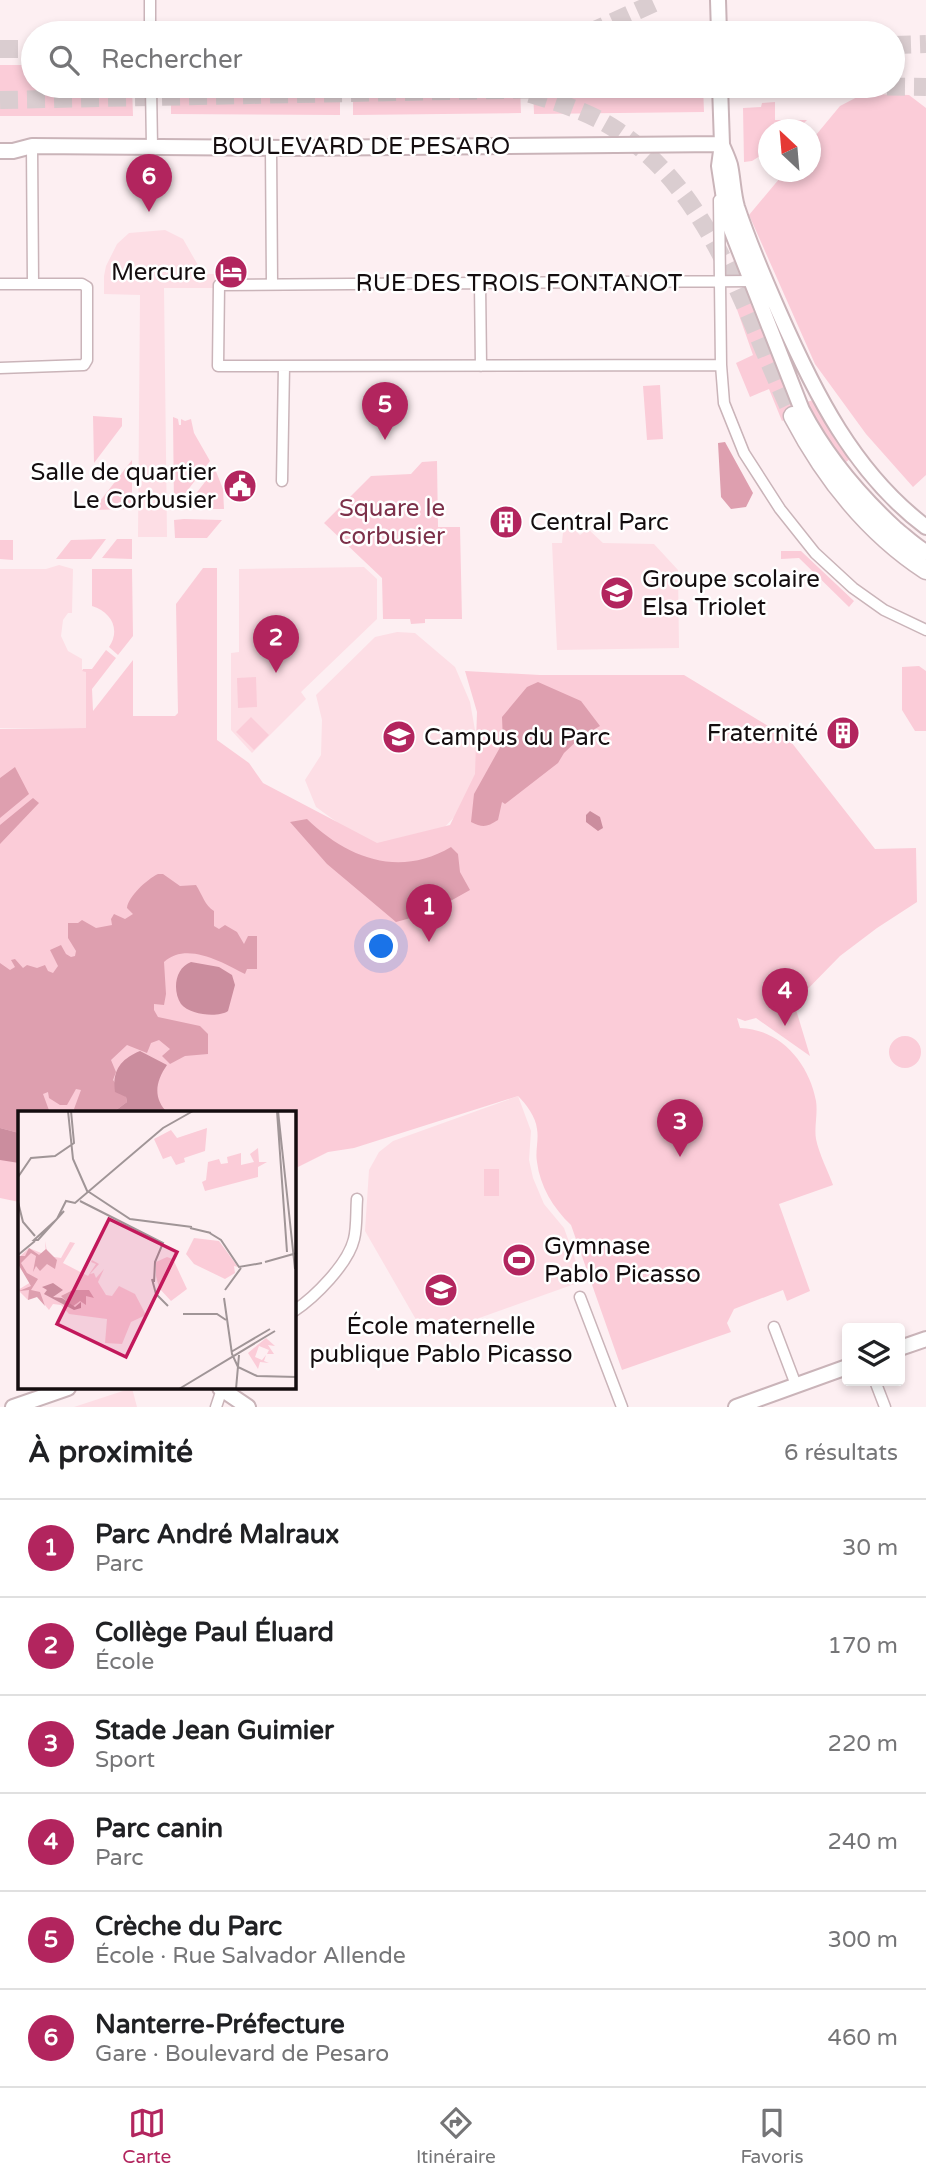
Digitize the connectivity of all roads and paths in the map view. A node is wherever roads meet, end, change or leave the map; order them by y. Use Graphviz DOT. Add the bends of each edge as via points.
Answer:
graph roads {
  1 [pos="150,0"];
  2 [pos="718,0"];
  3 [pos="150,21"];
  4 [pos="719,21"];
  5 [pos="151,98"];
  6 [pos="720,98"];
  7 [pos="722,144"];
  8 [pos="32,146"];
  9 [pos="152,147"];
  10 [pos="271,148"];
  11 [pos="0,152"];
  12 [pos="719,175"];
  13 [pos="720,281"];
  14 [pos="758,281"];
  15 [pos="480,283"];
  16 [pos="0,284"];
  17 [pos="33,284"];
  18 [pos="272,284"];
  19 [pos="721,365"];
  20 [pos="284,366"];
  21 [pos="481,366"];
  22 [pos="0,368"];
  23 [pos="790,378"];
  24 [pos="819,397"];
  25 [pos="793,416"];
  26 [pos="282,481"];
  27 [pos="926,527"];
  28 [pos="926,552"];
  29 [pos="926,570"];
  30 [pos="926,629"];
  31 [pos="357,1199"];
  32 [pos="580,1297"];
  33 [pos="296,1310"];
  34 [pos="774,1327"];
  35 [pos="926,1339"];
  36 [pos="905,1346"];
  37 [pos="842,1369"];
  38 [pos="796,1385"];
  39 [pos="877,1386"];
  40 [pos="62,1390"];
  41 [pos="220,1390"];
  42 [pos="224,1390"];
  43 [pos="13,1407"];
  44 [pos="216,1407"];
  45 [pos="248,1407"];
  46 [pos="622,1407"];
  47 [pos="736,1407"];
  48 [pos="885,1407"];
  1 -- 3 [label="street"];
  2 -- 4 [label="street"];
  5 -- 9 [label="street"];
  6 -- 7 [label="street"];
  7 -- 10 [label="street, BOULEVARD DE PESARO"];
  7 -- 12 [label="street"];
  7 -- 14 [label="street"];
  8 -- 9 [label="street, BOULEVARD DE PESARO"];
  8 -- 11 [label="street, BOULEVARD DE PESARO"];
  8 -- 17 [label="street"];
  9 -- 10 [label="street, BOULEVARD DE PESARO"];
  10 -- 18 [label="street"];
  12 -- 13 [label="street"];
  12 -- 14 [label="street" via="727,219"];
  13 -- 14 [label="street, RUE DES TROIS FONTANOT"];
  13 -- 15 [label="street, RUE DES TROIS FONTANOT"];
  13 -- 19 [label="street"];
  14 -- 23 [label="street"];
  14 -- 24 [label="street"];
  15 -- 18 [label="street, RUE DES TROIS FONTANOT"];
  15 -- 21 [label="street"];
  16 -- 17 [label="street"];
  17 -- 22 [label="street" via="87,287 87,360 79,367"];
  18 -- 20 [label="street, RUE DES TROIS FONTANOT" via="219,285 218,366"];
  19 -- 21 [label="street"];
  19 -- 30 [label="street" via="724,404 744,453 805,543 884,610"];
  20 -- 21 [label="street"];
  20 -- 26 [label="street"];
  23 -- 24 [label="street"];
  23 -- 28 [label="street" via="815,433 846,477 868,504"];
  24 -- 27 [label="street" via="846,443 872,475"];
  25 -- 29 [label="highway" via="846,497 879,533"];
  31 -- 33 [label="street" via="354,1240 333,1277"];
  32 -- 46 [label="street"];
  34 -- 38 [label="street"];
  35 -- 36 [label="street"];
  37 -- 38 [label="street"];
  38 -- 47 [label="street"];
  39 -- 48 [label="street"];
  40 -- 43 [label="street"];
  41 -- 44 [label="street"];
  42 -- 45 [label="street"];
}
